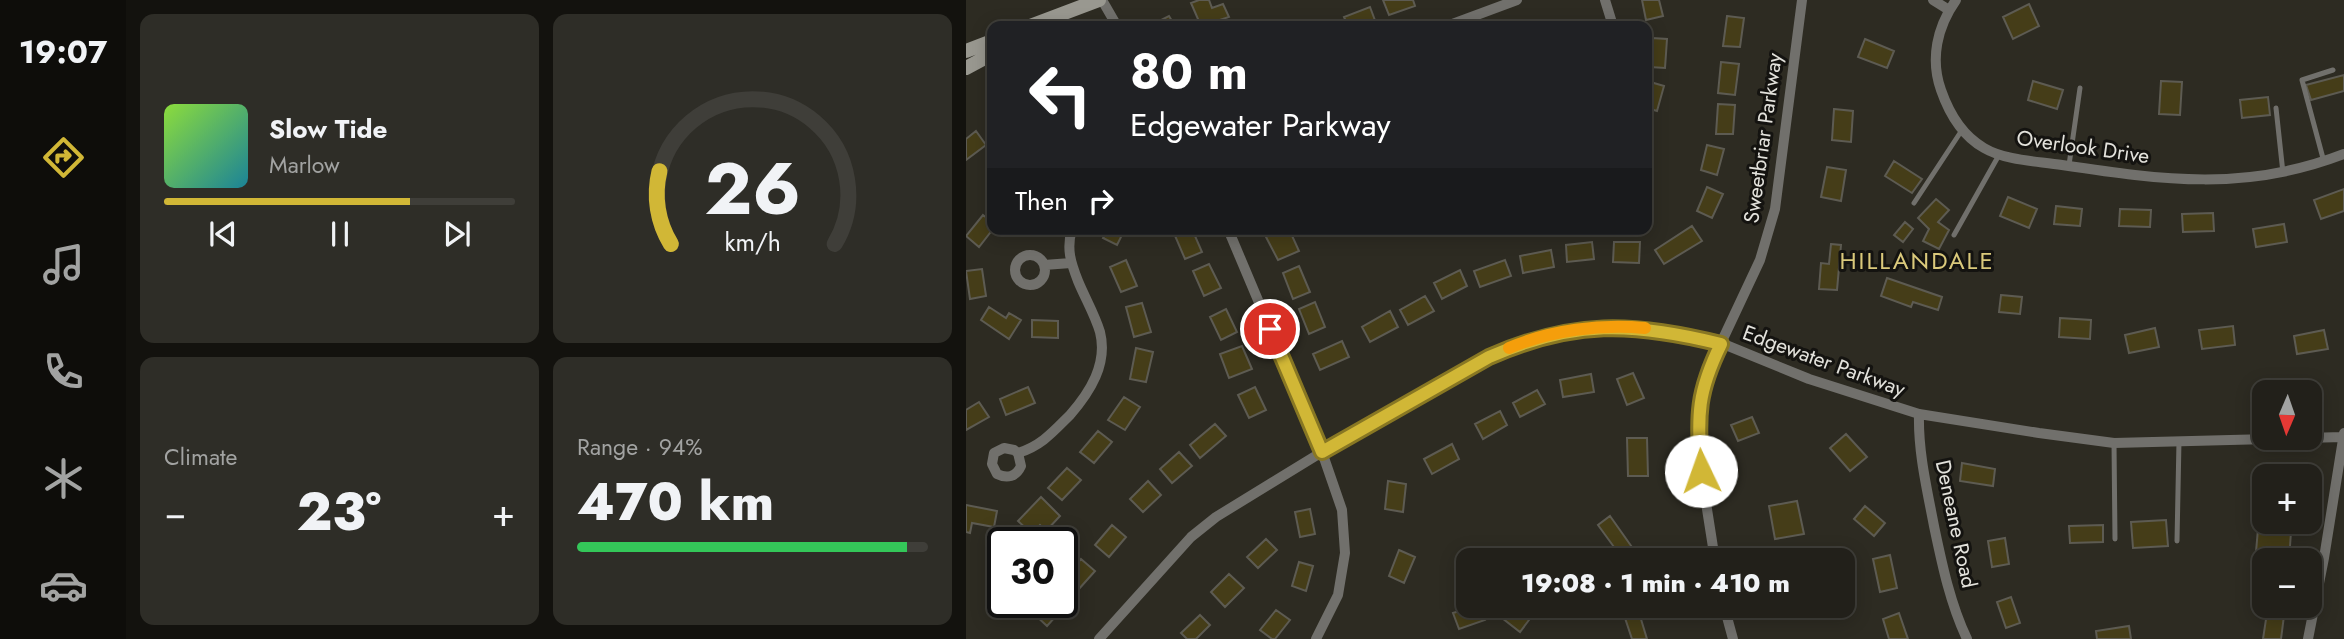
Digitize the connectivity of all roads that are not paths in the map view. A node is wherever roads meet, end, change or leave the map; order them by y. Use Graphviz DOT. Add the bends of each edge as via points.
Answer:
graph roads {
  1 [pos="1100,0"];
  2 [pos="1517,0"];
  3 [pos="1605,0"];
  4 [pos="1802,0"];
  5 [pos="1933,0"];
  6 [pos="1956,0"];
  7 [pos="1949,10"];
  8 [pos="1043,21"];
  9 [pos="1058,21"];
  10 [pos="1114,21"];
  11 [pos="1460,21"];
  12 [pos="1611,21"];
  13 [pos="987,43"];
  14 [pos="966,51"];
  15 [pos="987,57"];
  16 [pos="966,68"];
  17 [pos="2333,69"];
  18 [pos="2080,88"];
  19 [pos="2276,108"];
  20 [pos="1962,130"];
  21 [pos="2344,154"];
  22 [pos="2000,155"];
  23 [pos="2324,162"];
  24 [pos="2069,166"];
  25 [pos="2283,173"];
  26 [pos="1914,203"];
  27 [pos="1070,235"];
  28 [pos="1231,235"];
  29 [pos="1954,235"];
  30 [pos="1071,263"];
  31 [pos="1044,265"];
  32 [pos="1721,344"];
  33 [pos="1919,414"];
  34 [pos="2344,435"];
  35 [pos="2179,441"];
  36 [pos="2114,443"];
  37 [pos="1322,452"];
  38 [pos="1018,453"];
  39 [pos="2115,539"];
  40 [pos="2177,541"];
  41 [pos="1713,548"];
  42 [pos="1727,618"];
  43 [pos="1099,639"];
  44 [pos="1316,639"];
  45 [pos="1732,639"];
  46 [pos="1967,639"];
  47 [pos="2308,639"];
  1 -- 8 [label="main road"];
  1 -- 9 [label="main road"];
  1 -- 10 [label="street"];
  2 -- 11 [label="street"];
  3 -- 12 [label="street"];
  4 -- 32 [label="street, Sweetbriar Parkway" via="1775,209 1760,260"];
  5 -- 7 [label="street"];
  6 -- 7 [label="street, Overlook Drive"];
  7 -- 20 [label="street, Overlook Drive" via="1938,37 1937,77"];
  13 -- 14 [label="main road"];
  15 -- 16 [label="main road"];
  17 -- 23 [label="lane" via="2302,80"];
  18 -- 24 [label="lane"];
  19 -- 25 [label="lane"];
  20 -- 22 [label="street, Overlook Drive"];
  20 -- 26 [label="lane"];
  21 -- 23 [label="street, Overlook Drive"];
  22 -- 24 [label="street, Overlook Drive"];
  22 -- 29 [label="lane"];
  23 -- 25 [label="street, Overlook Drive"];
  24 -- 25 [label="street, Overlook Drive" via="2204,180"];
  27 -- 30 [label="street"];
  28 -- 37 [label="street"];
  30 -- 31 [label="street"];
  30 -- 38 [label="street" via="1101,333 1101,365 1093,386 1077,406 1036,447"];
  32 -- 33 [label="street, Edgewater Parkway" via="1809,379"];
  32 -- 37 [label="street, Edgewater Parkway" via="1631,327 1582,329 1543,337 1489,357"];
  32 -- 41 [label="street, Sweetbriar Parkway" via="1706,375 1698,417"];
  33 -- 36 [label="street, Edgewater Parkway"];
  33 -- 46 [label="street, Deneane Road" via="1918,436 1944,574"];
  34 -- 35 [label="street, Edgewater Parkway"];
  34 -- 47 [label="street"];
  35 -- 36 [label="street, Edgewater Parkway"];
  35 -- 40 [label="lane"];
  36 -- 39 [label="lane"];
  37 -- 43 [label="street, Edgewater Parkway" via="1191,537"];
  37 -- 44 [label="street" via="1342,510 1345,553 1338,595"];
  42 -- 45 [label="street"];
}
